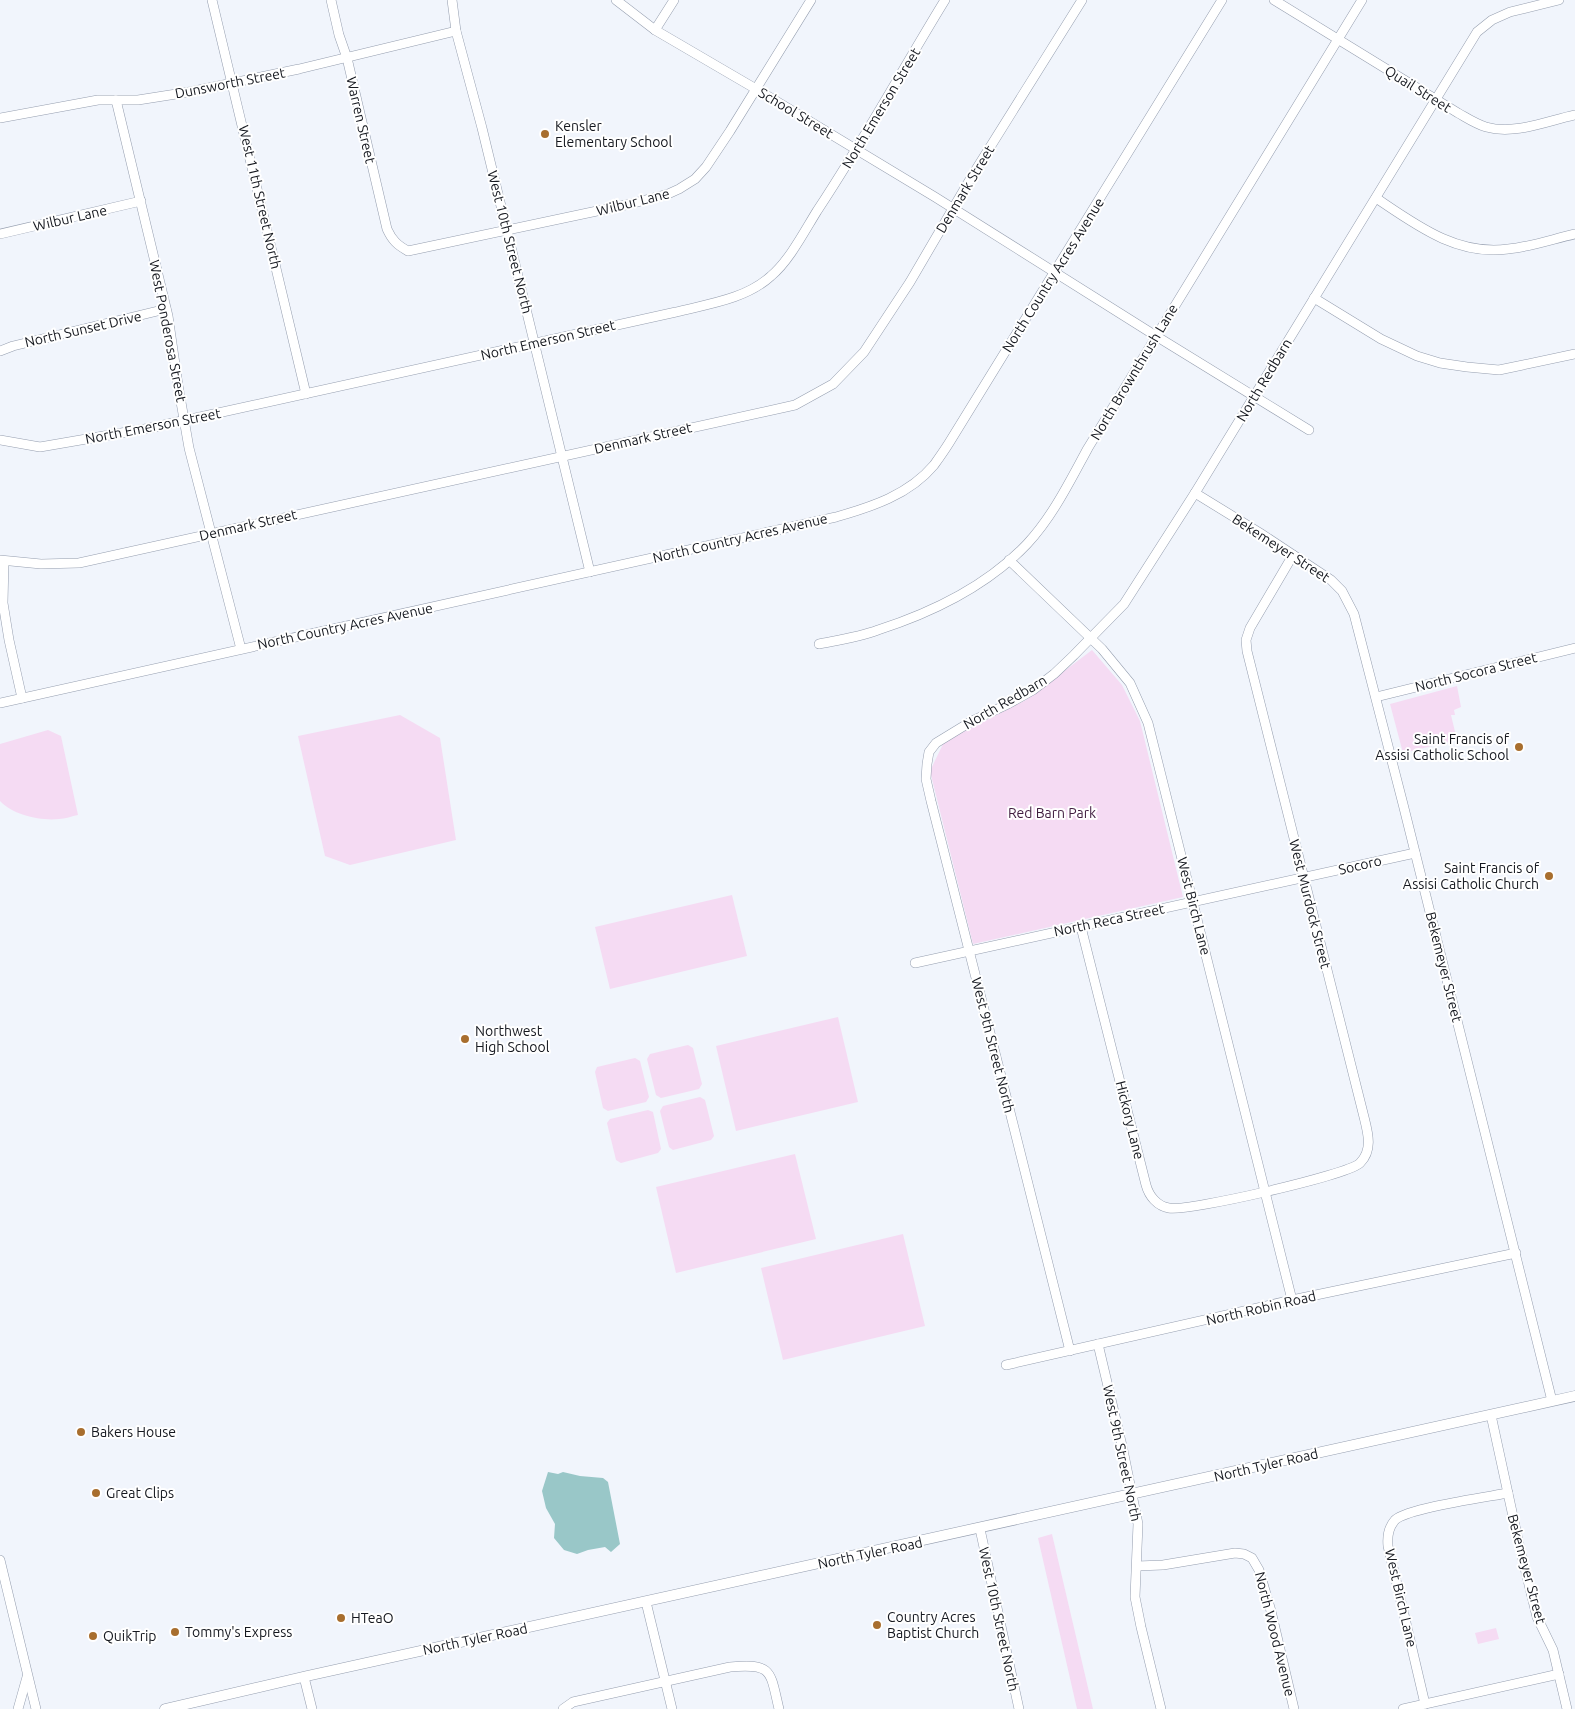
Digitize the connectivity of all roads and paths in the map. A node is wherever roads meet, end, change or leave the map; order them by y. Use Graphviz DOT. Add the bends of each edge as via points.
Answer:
graph roads {
  1 [pos="212,0"];
  2 [pos="331,0"];
  3 [pos="452,0"];
  4 [pos="616,0"];
  5 [pos="674,0"];
  6 [pos="811,0"];
  7 [pos="946,0"];
  8 [pos="1082,0"];
  9 [pos="1222,0"];
  10 [pos="1274,0"];
  11 [pos="1362,0"];
  12 [pos="1559,0"];
  13 [pos="655,30"];
  14 [pos="456,31"];
  15 [pos="1337,39"];
  16 [pos="347,58"];
  17 [pos="232,83"];
  18 [pos="756,89"];
  19 [pos="1436,99"];
  20 [pos="116,100"];
  21 [pos="1575,114"];
  22 [pos="0,118"];
  23 [pos="856,150"];
  24 [pos="1376,198"];
  25 [pos="141,201"];
  26 [pos="953,209"];
  27 [pos="507,231"];
  28 [pos="0,234"];
  29 [pos="1575,234"];
  30 [pos="391,240"];
  31 [pos="1054,273"];
  32 [pos="1314,298"];
  33 [pos="166,309"];
  34 [pos="1156,336"];
  35 [pos="534,343"];
  36 [pos="0,351"];
  37 [pos="1575,354"];
  38 [pos="306,394"];
  39 [pos="1254,397"];
  40 [pos="184,420"];
  41 [pos="1309,430"];
  42 [pos="0,440"];
  43 [pos="562,456"];
  44 [pos="1195,493"];
  45 [pos="212,534"];
  46 [pos="1293,555"];
  47 [pos="2,560"];
  48 [pos="1009,560"];
  49 [pos="590,572"];
  50 [pos="1091,639"];
  51 [pos="819,644"];
  52 [pos="1575,648"];
  53 [pos="241,649"];
  54 [pos="1376,696"];
  55 [pos="22,698"];
  56 [pos="0,703"];
  57 [pos="938,741"];
  58 [pos="1415,853"];
  59 [pos="1304,877"];
  60 [pos="1193,902"];
  61 [pos="1081,926"];
  62 [pos="969,951"];
  63 [pos="915,963"];
  64 [pos="1264,1192"];
  65 [pos="1516,1253"];
  66 [pos="1292,1300"];
  67 [pos="1098,1344"];
  68 [pos="1070,1351"];
  69 [pos="1006,1365"];
  70 [pos="1575,1396"];
  71 [pos="1552,1402"];
  72 [pos="1491,1415"];
  73 [pos="1508,1493"];
  74 [pos="1132,1495"];
  75 [pos="980,1528"];
  76 [pos="0,1560"];
  77 [pos="1137,1566"];
  78 [pos="646,1602"];
  79 [pos="28,1674"];
  80 [pos="1559,1674"];
  81 [pos="304,1677"];
  82 [pos="665,1682"];
  83 [pos="1425,1704"];
  84 [pos="18,1709"];
  85 [pos="36,1709"];
  86 [pos="165,1709"];
  87 [pos="312,1709"];
  88 [pos="562,1709"];
  89 [pos="672,1709"];
  90 [pos="779,1709"];
  91 [pos="1019,1709"];
  92 [pos="1161,1709"];
  93 [pos="1294,1709"];
  94 [pos="1403,1709"];
  95 [pos="1567,1709"];
  1 -- 17 [label="street, West 11th Street North"];
  2 -- 16 [label="street, Warren Street"];
  3 -- 14 [label="street, West 10th Street North"];
  4 -- 13 [label="street, School Street"];
  5 -- 13 [label="street"];
  6 -- 18 [label="street, Wilbur Lane"];
  7 -- 23 [label="street, North Emerson Street"];
  8 -- 26 [label="street, Denmark Street"];
  9 -- 31 [label="street, North Country Acres Avenue"];
  10 -- 15 [label="street, Quail Street"];
  11 -- 15 [label="street, North Brownthrush Lane"];
  12 -- 19 [label="street, North Redbarn" via="1510,12 1477,32"];
  13 -- 18 [label="street, School Street"];
  14 -- 16 [label="street, Dunsworth Street"];
  14 -- 27 [label="street, West 10th Street North"];
  15 -- 19 [label="street, Quail Street"];
  15 -- 34 [label="street, North Brownthrush Lane"];
  16 -- 17 [label="street, Dunsworth Street"];
  16 -- 30 [label="street, Warren Street"];
  17 -- 20 [label="street, Dunsworth Street" via="138,100"];
  17 -- 38 [label="street, West 11th Street North"];
  18 -- 23 [label="street, School Street"];
  18 -- 27 [label="street, Wilbur Lane" via="706,167 679,189 630,204"];
  19 -- 21 [label="street, Quail Street" via="1485,127 1500,129 1515,129"];
  19 -- 24 [label="street, North Redbarn"];
  20 -- 22 [label="street, Dunsworth Street" via="98,100"];
  20 -- 25 [label="street, West Ponderosa Street"];
  23 -- 26 [label="street, School Street"];
  23 -- 35 [label="street, North Emerson Street" via="786,259 760,285 728,299"];
  24 -- 29 [label="street" via="1426,231 1456,245 1478,249 1508,250"];
  24 -- 32 [label="street, North Redbarn"];
  25 -- 28 [label="street, Wilbur Lane"];
  25 -- 33 [label="street, West Ponderosa Street"];
  26 -- 31 [label="street, School Street"];
  26 -- 43 [label="street, Denmark Street" via="864,352 833,384 795,404"];
  27 -- 30 [label="street, Wilbur Lane" via="408,252"];
  27 -- 35 [label="street, West 10th Street North"];
  31 -- 34 [label="street, School Street"];
  31 -- 49 [label="street, North Country Acres Avenue" via="950,443 933,466 904,490 885,501 836,517"];
  32 -- 37 [label="street" via="1381,339 1440,363 1499,370"];
  32 -- 39 [label="street, North Redbarn"];
  33 -- 36 [label="street, North Sunset Drive"];
  33 -- 40 [label="street, West Ponderosa Street"];
  34 -- 39 [label="street, School Street"];
  34 -- 48 [label="street, North Brownthrush Lane" via="1056,506 1028,543"];
  35 -- 38 [label="street, North Emerson Street"];
  35 -- 43 [label="street, West 10th Street North"];
  38 -- 40 [label="street, North Emerson Street"];
  39 -- 41 [label="street, School Street"];
  39 -- 44 [label="street, North Redbarn"];
  40 -- 42 [label="street, North Emerson Street" via="40,447"];
  40 -- 45 [label="street, West Ponderosa Street"];
  43 -- 45 [label="street, Denmark Street"];
  43 -- 49 [label="street, West 10th Street North"];
  44 -- 46 [label="street, Bekemeyer Street"];
  44 -- 50 [label="street, North Redbarn" via="1124,604"];
  45 -- 47 [label="street, Denmark Street" via="79,563 40,564"];
  45 -- 53 [label="street, West Ponderosa Street"];
  46 -- 54 [label="street, Bekemeyer Street" via="1332,580 1349,602"];
  46 -- 59 [label="street, West Murdock Street" via="1253,622 1246,640"];
  47 -- 55 [label="street" via="8,640"];
  48 -- 50 [label="street, West Birch Lane"];
  48 -- 51 [label="street, North Brownthrush Lane" via="990,577 940,607 877,631"];
  49 -- 53 [label="street, North Country Acres Avenue"];
  50 -- 57 [label="street, North Redbarn" via="1033,690"];
  50 -- 60 [label="street, West Birch Lane" via="1130,683 1148,723"];
  52 -- 54 [label="street, North Socora Street"];
  53 -- 55 [label="street, North Country Acres Avenue"];
  54 -- 58 [label="street, Bekemeyer Street"];
  55 -- 56 [label="street, North Country Acres Avenue"];
  57 -- 62 [label="street, West 9th Street North" via="929,752 926,779"];
  58 -- 59 [label="street, Socoro"];
  58 -- 65 [label="street, Bekemeyer Street"];
  59 -- 60 [label="street, North Reca Street"];
  59 -- 64 [label="street, West Murdock Street" via="1370,1141 1360,1163 1353,1168"];
  60 -- 61 [label="street, North Reca Street"];
  60 -- 64 [label="street, West Birch Lane"];
  61 -- 62 [label="street, North Reca Street"];
  61 -- 64 [label="street, Hickory Lane" via="1151,1198 1168,1208 1178,1209"];
  62 -- 63 [label="street, North Reca Street"];
  62 -- 68 [label="street, West 9th Street North"];
  64 -- 66 [label="street, West Birch Lane"];
  65 -- 66 [label="street, North Robin Road"];
  65 -- 71 [label="street, Bekemeyer Street"];
  66 -- 67 [label="street, North Robin Road"];
  67 -- 68 [label="street, North Robin Road"];
  67 -- 74 [label="street, West 9th Street North"];
  68 -- 69 [label="street, North Robin Road"];
  70 -- 71 [label="main road, North Tyler Road"];
  71 -- 72 [label="main road, North Tyler Road"];
  72 -- 73 [label="street, Bekemeyer Street"];
  72 -- 74 [label="main road, North Tyler Road"];
  73 -- 80 [label="street, Bekemeyer Street" via="1537,1617 1553,1650"];
  73 -- 83 [label="street, West Birch Lane" via="1412,1512 1397,1519 1390,1527 1388,1546"];
  74 -- 75 [label="main road, North Tyler Road"];
  74 -- 77 [label="street, West 9th Street North" via="1138,1524"];
  75 -- 78 [label="main road, North Tyler Road"];
  75 -- 91 [label="street, West 10th Street North"];
  76 -- 79 [label="street"];
  77 -- 92 [label="street, West 9th Street North" via="1136,1597 1141,1627"];
  77 -- 93 [label="street, North Wood Avenue" via="1235,1552 1252,1558 1259,1570 1271,1611"];
  78 -- 81 [label="main road, North Tyler Road"];
  78 -- 82 [label="street"];
  79 -- 84 [label="street"];
  79 -- 85 [label="street"];
  80 -- 83 [label="street"];
  80 -- 95 [label="street, Bekemeyer Street"];
  81 -- 86 [label="main road, North Tyler Road"];
  81 -- 87 [label="street"];
  82 -- 88 [label="street" via="573,1702"];
  82 -- 89 [label="street"];
  82 -- 90 [label="street" via="752,1665 772,1677"];
  83 -- 94 [label="street"];
}
